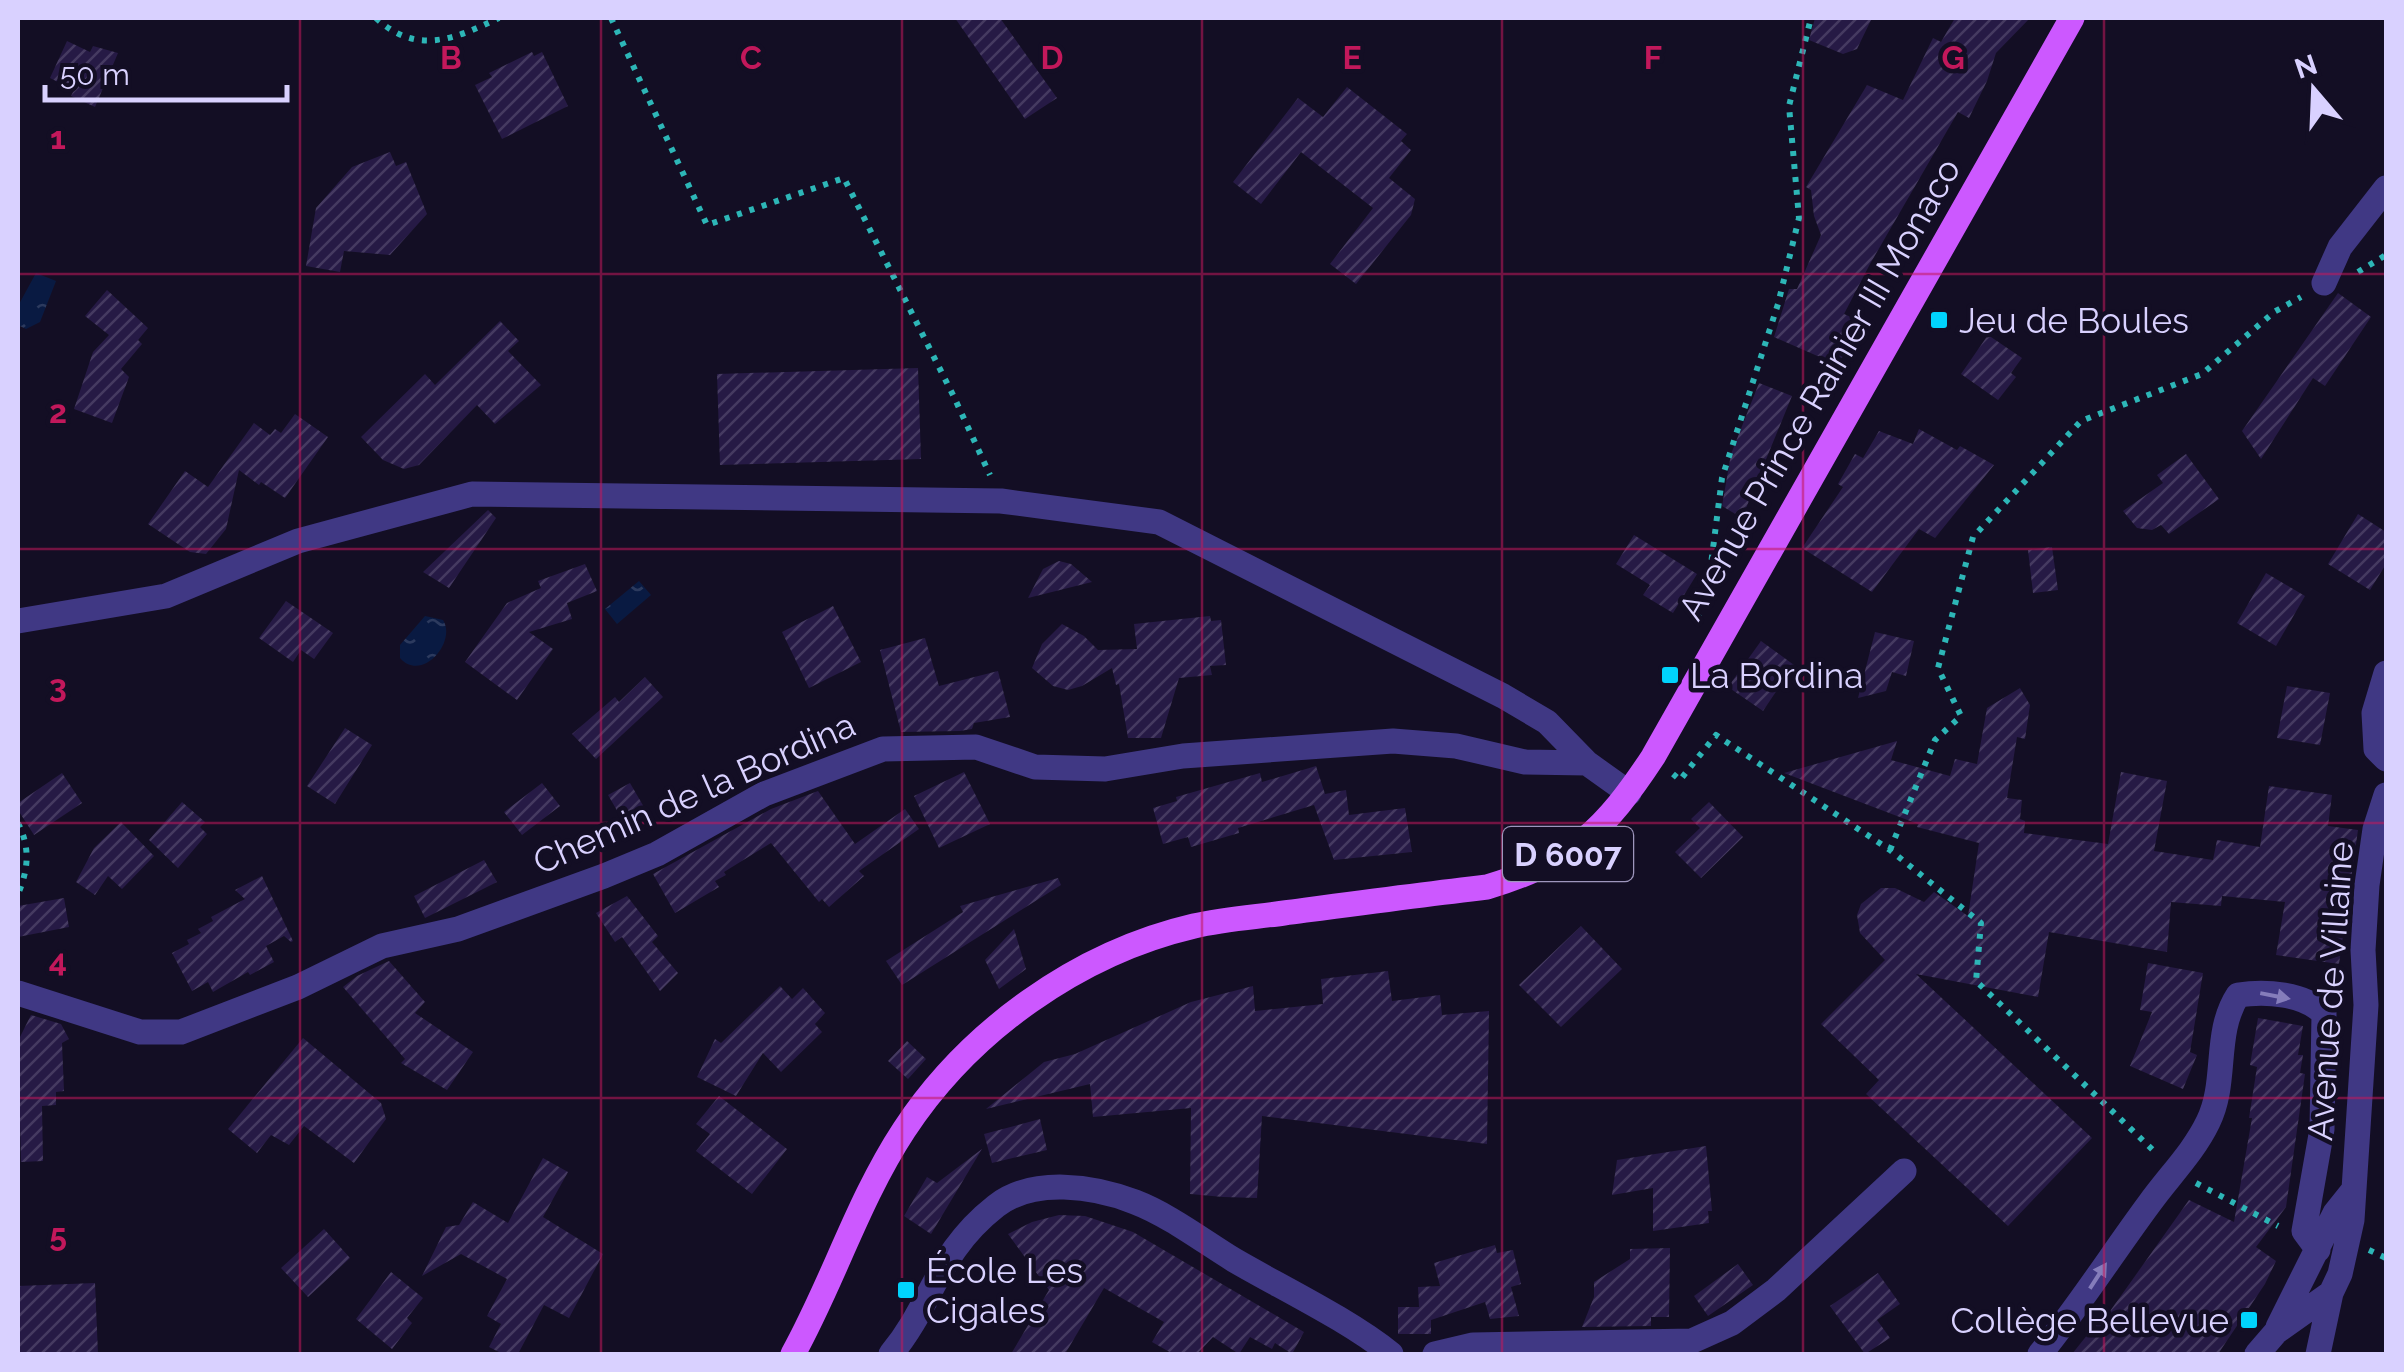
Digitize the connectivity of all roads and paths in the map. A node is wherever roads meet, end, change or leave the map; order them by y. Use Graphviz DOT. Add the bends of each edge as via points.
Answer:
graph roads {
  1 [pos="376,18"];
  2 [pos="500,18"];
  3 [pos="611,18"];
  4 [pos="1811,18"];
  5 [pos="2072,18"];
  6 [pos="2386,188"];
  7 [pos="2386,255"];
  8 [pos="2324,283"];
  9 [pos="1002,501"];
  10 [pos="1736,606"];
  11 [pos="18,621"];
  12 [pos="2386,673"];
  13 [pos="1653,757"];
  14 [pos="2386,759"];
  15 [pos="1587,763"];
  16 [pos="1629,793"];
  17 [pos="2386,795"];
  18 [pos="18,822"];
  19 [pos="1890,850"];
  20 [pos="18,894"];
  21 [pos="22,1004"];
  22 [pos="1904,1171"];
  23 [pos="2175,1172"];
  24 [pos="2351,1193"];
  25 [pos="2289,1232"];
  26 [pos="2318,1250"];
  27 [pos="2331,1292"];
  28 [pos="2276,1332"];
  29 [pos="793,1354"];
  30 [pos="891,1354"];
  31 [pos="1391,1354"];
  32 [pos="1435,1354"];
  33 [pos="2040,1354"];
  34 [pos="2257,1354"];
  35 [pos="2318,1354"];
  1 -- 2 [label="path" via="420,43"];
  3 -- 9 [label="path" via="707,224 844,178"];
  4 -- 10 [label="path" via="1788,106 1798,218 1722,478 1710,572 1693,612 1699,618 1716,588"];
  5 -- 10 [label="main road, Avenue Prince Rainier III Monaco / D 6007"];
  6 -- 8 [label="street" via="2340,247"];
  7 -- 8 [label="path"];
  8 -- 19 [label="path" via="2274,312 2202,374 2081,420 1973,537 1938,668 1961,716 1935,740"];
  9 -- 11 [label="street" via="472,494 298,541 166,596"];
  9 -- 15 [label="street" via="1159,522 1503,696 1547,722"];
  10 -- 13 [label="main road, Avenue Prince Rainier III Monaco / D 6007"];
  12 -- 14 [label="street" via="2374,713 2376,749"];
  13 -- 16 [label="main road, Avenue Prince Rainier III Monaco / D 6007"];
  13 -- 19 [label="path" via="1680,780 1716,736"];
  15 -- 16 [label="street"];
  15 -- 21 [label="street, Chemin de la Bordina" via="1525,762 1393,741 1183,756 1104,769 1035,766 976,747 883,749 764,794 604,876 458,929 382,946 181,1032 140,1032"];
  16 -- 29 [label="main road, Avenue Prince Rainier III Monaco / D 6007" via="1563,858 1528,875 1487,887 1195,926 1088,967 1023,1005 938,1084 904,1131"];
  17 -- 24 [label="street, Avenue de Villaine" via="2367,885 2366,1005"];
  18 -- 20 [label="path" via="28,843"];
  19 -- 23 [label="path" via="1981,923 1976,981"];
  22 -- 32 [label="street" via="1776,1290 1732,1323 1692,1341 1472,1345"];
  23 -- 25 [label="path"];
  23 -- 26 [label="street, one-way" via="2210,1119 2228,1009 2238,995 2257,992 2316,1005 2324,1014 2323,1110 2304,1231"];
  33 -- 23 [label="street, one-way"];
  24 -- 26 [label="street, Avenue de Villaine"];
  24 -- 27 [label="street, Avenue de Villaine" via="2352,1220"];
  26 -- 28 [label="street, Avenue de Villaine"];
  27 -- 28 [label="street"];
  27 -- 35 [label="street, Avenue de Villaine"];
  28 -- 34 [label="street"];
  28 -- 35 [label="street" via="2303,1331 2314,1338"];
  30 -- 31 [label="street" via="966,1232 1000,1203 1040,1188 1080,1188 1136,1202"];
}
